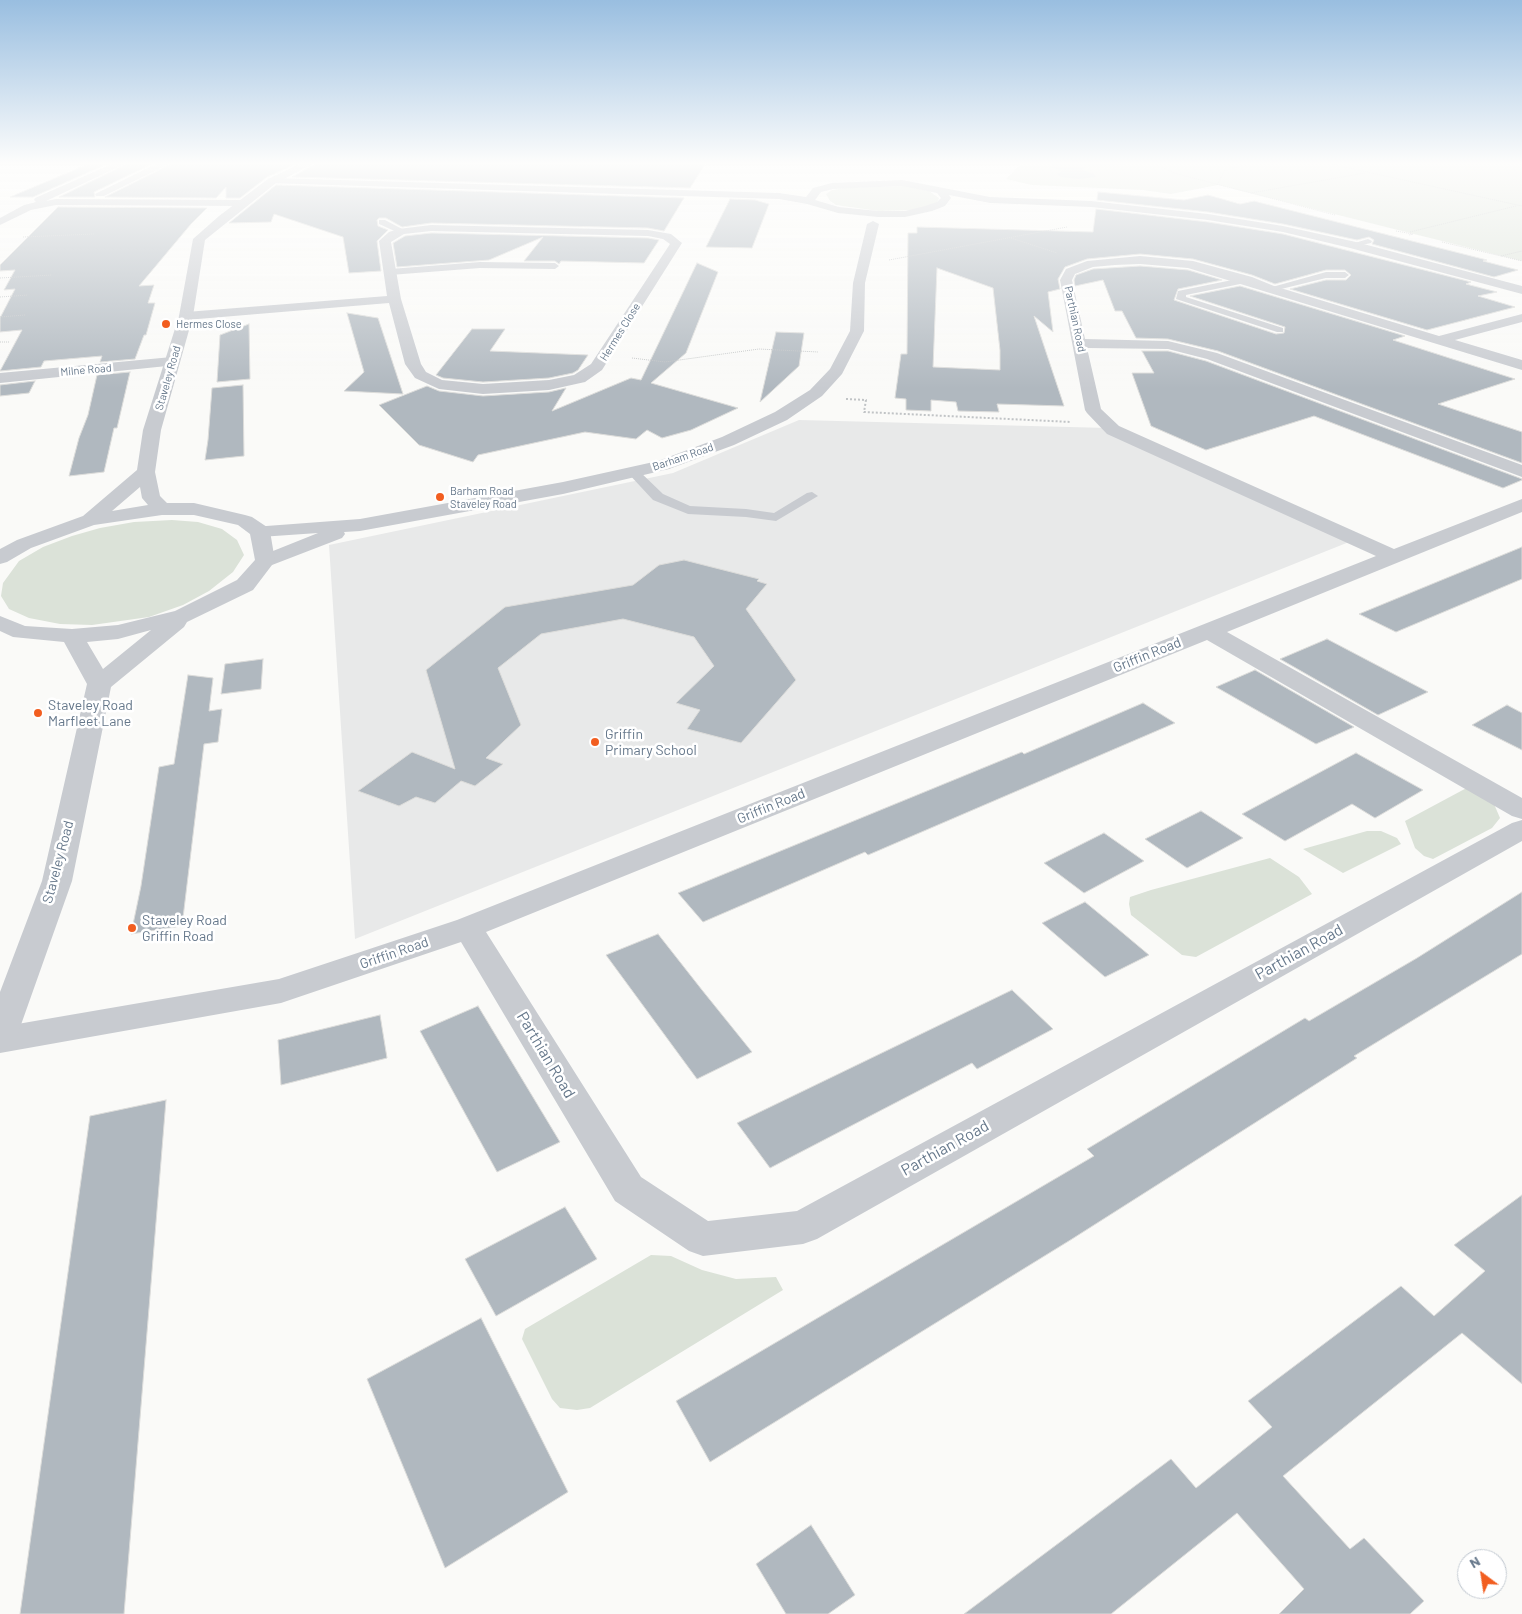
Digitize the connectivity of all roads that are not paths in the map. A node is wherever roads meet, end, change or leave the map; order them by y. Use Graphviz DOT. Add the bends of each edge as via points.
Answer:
graph roads {
  1 [pos="200,238"];
  2 [pos="387,238"];
  3 [pos="669,238"];
  4 [pos="871,238"];
  5 [pos="1323,238"];
  6 [pos="1368,241"];
  7 [pos="1352,245"];
  8 [pos="555,266"];
  9 [pos="390,272"];
  10 [pos="1345,275"];
  11 [pos="1247,280"];
  12 [pos="1269,289"];
  13 [pos="1522,290"];
  14 [pos="394,299"];
  15 [pos="186,316"];
  16 [pos="1522,318"];
  17 [pos="1280,330"];
  18 [pos="1438,340"];
  19 [pos="1080,343"];
  20 [pos="172,362"];
  21 [pos="1522,365"];
  22 [pos="0,378"];
  23 [pos="146,472"];
  24 [pos="633,472"];
  25 [pos="1522,472"];
  26 [pos="812,496"];
  27 [pos="1522,505"];
  28 [pos="162,509"];
  29 [pos="90,520"];
  30 [pos="360,525"];
  31 [pos="260,531"];
  32 [pos="1395,557"];
  33 [pos="0,558"];
  34 [pos="265,561"];
  35 [pos="183,616"];
  36 [pos="0,623"];
  37 [pos="1207,630"];
  38 [pos="72,636"];
  39 [pos="99,684"];
  40 [pos="1522,810"];
  41 [pos="1522,829"];
  42 [pos="468,928"];
  43 [pos="0,1036"];
  44 [pos="0,1040"];
  1 -- 15 [label="street, Staveley Road"];
  2 -- 9 [label="street, Hermes Close"];
  3 -- 14 [label="street, Hermes Close" via="676,243 597,367 579,379 549,385 483,389 439,384 420,375 413,364"];
  4 -- 24 [label="street, Barham Road" via="859,283 856,331 837,370 810,397 781,416 728,441 664,465"];
  5 -- 7 [label="street"];
  6 -- 7 [label="lane"];
  7 -- 13 [label="street"];
  8 -- 9 [label="lane" via="480,265"];
  9 -- 14 [label="street, Hermes Close"];
  10 -- 12 [label="lane"];
  11 -- 12 [label="street, Parthian Road"];
  11 -- 17 [label="lane" via="1181,293 1181,299"];
  11 -- 19 [label="street, Parthian Road" via="1208,268 1171,262 1132,260 1091,264 1070,272 1066,280"];
  12 -- 18 [label="street, Parthian Road"];
  14 -- 15 [label="street"];
  15 -- 20 [label="street, Staveley Road"];
  16 -- 18 [label="street"];
  18 -- 21 [label="street, Parthian Road"];
  19 -- 25 [label="street" via="1168,345 1212,356"];
  19 -- 32 [label="street, Parthian Road" via="1093,410 1113,430"];
  20 -- 22 [label="street, Milne Road"];
  20 -- 23 [label="street, Staveley Road" via="152,430"];
  23 -- 28 [label="street, Staveley Road" via="151,498"];
  23 -- 29 [label="street"];
  24 -- 26 [label="lane" via="658,497 688,510 776,517"];
  24 -- 30 [label="street, Barham Road"];
  27 -- 32 [label="street, Griffin Road"];
  28 -- 29 [label="street"];
  28 -- 31 [label="street" via="194,509 245,521"];
  29 -- 33 [label="street" via="24,544"];
  30 -- 31 [label="street, Barham Road"];
  30 -- 34 [label="street, Barham Road"];
  31 -- 34 [label="street"];
  32 -- 37 [label="street, Griffin Road"];
  34 -- 35 [label="street" via="244,585"];
  35 -- 38 [label="street" via="118,632"];
  35 -- 39 [label="street"];
  36 -- 38 [label="street" via="22,632"];
  37 -- 40 [label="street"];
  37 -- 42 [label="street, Griffin Road"];
  38 -- 39 [label="street"];
  39 -- 43 [label="street, Staveley Road" via="57,881"];
  41 -- 42 [label="street, Parthian Road" via="803,1227 703,1240 628,1189"];
  42 -- 44 [label="street, Griffin Road" via="282,991"];
}
